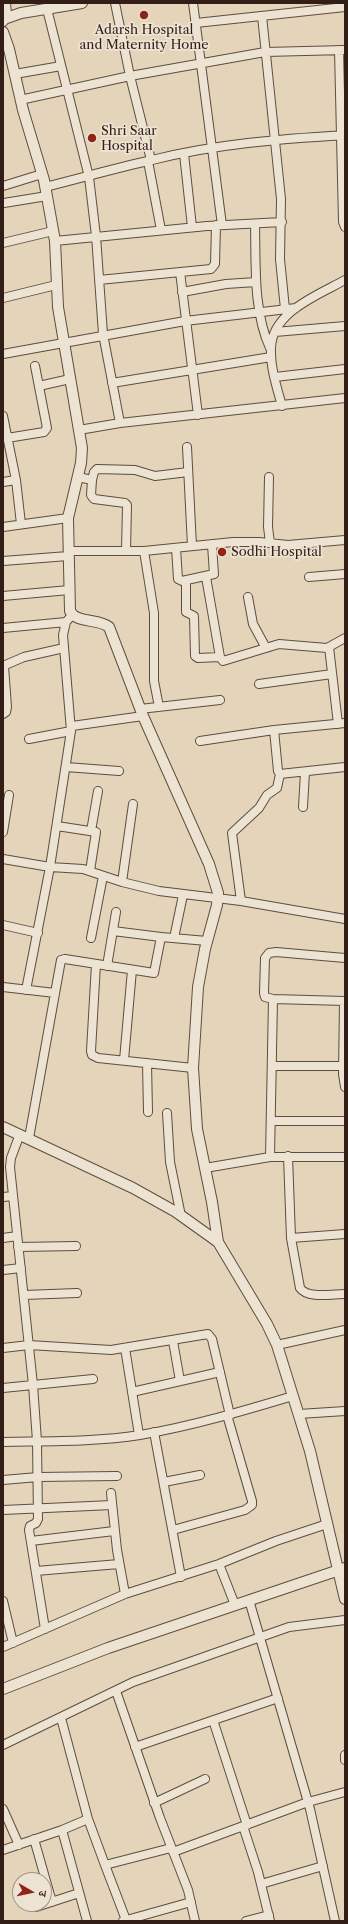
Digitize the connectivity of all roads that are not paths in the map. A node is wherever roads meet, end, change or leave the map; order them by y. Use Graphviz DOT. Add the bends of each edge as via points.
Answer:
graph roads {
  1 [pos="5,3"];
  2 [pos="82,3"];
  3 [pos="115,3"];
  4 [pos="193,3"];
  5 [pos="345,7"];
  6 [pos="47,9"];
  7 [pos="262,16"];
  8 [pos="4,20"];
  9 [pos="196,23"];
  10 [pos="3,32"];
  11 [pos="342,50"];
  12 [pos="265,52"];
  13 [pos="202,63"];
  14 [pos="61,66"];
  15 [pos="15,74"];
  16 [pos="130,76"];
  17 [pos="67,91"];
  18 [pos="342,99"];
  19 [pos="20,100"];
  20 [pos="343,135"];
  21 [pos="275,140"];
  22 [pos="212,148"];
  23 [pos="184,154"];
  24 [pos="149,160"];
  25 [pos="42,174"];
  26 [pos="89,177"];
  27 [pos="3,186"];
  28 [pos="46,192"];
  29 [pos="4,203"];
  30 [pos="282,222"];
  31 [pos="255,224"];
  32 [pos="219,225"];
  33 [pos="192,227"];
  34 [pos="345,227"];
  35 [pos="161,230"];
  36 [pos="54,236"];
  37 [pos="96,236"];
  38 [pos="3,243"];
  39 [pos="180,272"];
  40 [pos="99,280"];
  41 [pos="345,280"];
  42 [pos="256,282"];
  43 [pos="56,285"];
  44 [pos="182,292"];
  45 [pos="3,298"];
  46 [pos="285,308"];
  47 [pos="296,308"];
  48 [pos="261,311"];
  49 [pos="185,320"];
  50 [pos="345,326"];
  51 [pos="275,332"];
  52 [pos="103,334"];
  53 [pos="63,342"];
  54 [pos="270,348"];
  55 [pos="3,354"];
  56 [pos="271,357"];
  57 [pos="35,366"];
  58 [pos="345,369"];
  59 [pos="193,370"];
  60 [pos="275,377"];
  61 [pos="70,379"];
  62 [pos="112,383"];
  63 [pos="39,386"];
  64 [pos="345,398"];
  65 [pos="282,406"];
  66 [pos="198,415"];
  67 [pos="3,416"];
  68 [pos="120,423"];
  69 [pos="79,430"];
  70 [pos="7,438"];
  71 [pos="187,447"];
  72 [pos="188,472"];
  73 [pos="78,477"];
  74 [pos="269,477"];
  75 [pos="16,480"];
  76 [pos="92,480"];
  77 [pos="3,482"];
  78 [pos="68,518"];
  79 [pos="21,524"];
  80 [pos="3,527"];
  81 [pos="345,540"];
  82 [pos="270,543"];
  83 [pos="212,545"];
  84 [pos="192,546"];
  85 [pos="176,548"];
  86 [pos="126,551"];
  87 [pos="144,551"];
  88 [pos="68,554"];
  89 [pos="3,561"];
  90 [pos="345,574"];
  91 [pos="206,577"];
  92 [pos="310,577"];
  93 [pos="186,581"];
  94 [pos="69,590"];
  95 [pos="3,596"];
  96 [pos="248,597"];
  97 [pos="69,618"];
  98 [pos="3,628"];
  99 [pos="345,638"];
  100 [pos="329,647"];
  101 [pos="64,648"];
  102 [pos="266,648"];
  103 [pos="220,657"];
  104 [pos="4,666"];
  105 [pos="332,674"];
  106 [pos="259,684"];
  107 [pos="220,700"];
  108 [pos="159,707"];
  109 [pos="141,712"];
  110 [pos="3,714"];
  111 [pos="341,723"];
  112 [pos="72,728"];
  113 [pos="274,730"];
  114 [pos="29,739"];
  115 [pos="200,741"];
  116 [pos="345,766"];
  117 [pos="66,767"];
  118 [pos="119,771"];
  119 [pos="305,772"];
  120 [pos="280,774"];
  121 [pos="98,791"];
  122 [pos="9,796"];
  123 [pos="133,804"];
  124 [pos="303,807"];
  125 [pos="57,826"];
  126 [pos="91,831"];
  127 [pos="3,832"];
  128 [pos="3,859"];
  129 [pos="50,867"];
  130 [pos="90,871"];
  131 [pos="103,876"];
  132 [pos="122,882"];
  133 [pos="183,895"];
  134 [pos="218,898"];
  135 [pos="241,901"];
  136 [pos="116,912"];
  137 [pos="345,918"];
  138 [pos="3,925"];
  139 [pos="113,931"];
  140 [pos="38,933"];
  141 [pos="161,937"];
  142 [pos="91,938"];
  143 [pos="174,938"];
  144 [pos="207,941"];
  145 [pos="345,958"];
  146 [pos="96,964"];
  147 [pos="107,966"];
  148 [pos="132,970"];
  149 [pos="3,987"];
  150 [pos="26,990"];
  151 [pos="55,993"];
  152 [pos="273,999"];
  153 [pos="345,1001"];
  154 [pos="124,1060"];
  155 [pos="147,1063"];
  156 [pos="272,1066"];
  157 [pos="344,1066"];
  158 [pos="193,1068"];
  159 [pos="345,1087"];
  160 [pos="148,1112"];
  161 [pos="168,1114"];
  162 [pos="272,1121"];
  163 [pos="345,1121"];
  164 [pos="3,1126"];
  165 [pos="24,1136"];
  166 [pos="288,1156"];
  167 [pos="270,1157"];
  168 [pos="345,1157"];
  169 [pos="205,1168"];
  170 [pos="13,1196"];
  171 [pos="3,1197"];
  172 [pos="181,1216"];
  173 [pos="345,1234"];
  174 [pos="17,1236"];
  175 [pos="3,1238"];
  176 [pos="291,1238"];
  177 [pos="218,1242"];
  178 [pos="76,1246"];
  179 [pos="18,1247"];
  180 [pos="21,1268"];
  181 [pos="3,1270"];
  182 [pos="77,1293"];
  183 [pos="345,1294"];
  184 [pos="24,1295"];
  185 [pos="345,1330"];
  186 [pos="173,1341"];
  187 [pos="28,1345"];
  188 [pos="277,1345"];
  189 [pos="3,1348"];
  190 [pos="125,1348"];
  191 [pos="220,1372"];
  192 [pos="93,1379"];
  193 [pos="180,1381"];
  194 [pos="33,1385"];
  195 [pos="3,1388"];
  196 [pos="132,1392"];
  197 [pos="293,1396"];
  198 [pos="345,1411"];
  199 [pos="299,1414"];
  200 [pos="228,1415"];
  201 [pos="154,1432"];
  202 [pos="139,1435"];
  203 [pos="37,1441"];
  204 [pos="3,1442"];
  205 [pos="200,1475"];
  206 [pos="117,1476"];
  207 [pos="38,1477"];
  208 [pos="3,1480"];
  209 [pos="164,1482"];
  210 [pos="111,1493"];
  211 [pos="112,1505"];
  212 [pos="38,1508"];
  213 [pos="3,1510"];
  214 [pos="327,1524"];
  215 [pos="173,1530"];
  216 [pos="114,1531"];
  217 [pos="30,1541"];
  218 [pos="119,1564"];
  219 [pos="219,1564"];
  220 [pos="342,1569"];
  221 [pos="36,1571"];
  222 [pos="181,1577"];
  223 [pos="125,1594"];
  224 [pos="345,1599"];
  225 [pos="250,1600"];
  226 [pos="3,1601"];
  227 [pos="235,1605"];
  228 [pos="345,1620"];
  229 [pos="45,1629"];
  230 [pos="260,1639"];
  231 [pos="13,1643"];
  232 [pos="3,1647"];
  233 [pos="3,1689"];
  234 [pos="116,1691"];
  235 [pos="278,1698"];
  236 [pos="62,1718"];
  237 [pos="213,1720"];
  238 [pos="3,1745"];
  239 [pos="135,1747"];
  240 [pos="345,1755"];
  241 [pos="345,1760"];
  242 [pos="205,1779"];
  243 [pos="345,1792"];
  244 [pos="308,1802"];
  245 [pos="154,1803"];
  246 [pos="3,1809"];
  247 [pos="88,1819"];
  248 [pos="245,1825"];
  249 [pos="62,1830"];
  250 [pos="34,1839"];
  251 [pos="19,1845"];
  252 [pos="3,1850"];
  253 [pos="172,1850"];
  254 [pos="105,1865"];
  255 [pos="323,1866"];
  256 [pos="43,1872"];
  257 [pos="261,1884"];
  258 [pos="79,1893"];
  259 [pos="52,1902"];
  260 [pos="191,1902"];
  261 [pos="269,1918"];
  262 [pos="125,1920"];
  263 [pos="87,1921"];
  264 [pos="195,1921"];
  265 [pos="246,1921"];
  266 [pos="335,1921"];
  1 -- 8 [label="street"];
  2 -- 6 [label="street"];
  3 -- 16 [label="street"];
  4 -- 9 [label="street"];
  5 -- 7 [label="street"];
  6 -- 8 [label="street" via="20,13"];
  6 -- 14 [label="street"];
  7 -- 9 [label="street"];
  7 -- 12 [label="street"];
  9 -- 13 [label="street"];
  10 -- 15 [label="street"];
  11 -- 12 [label="street"];
  11 -- 18 [label="street"];
  12 -- 13 [label="street"];
  12 -- 21 [label="street"];
  13 -- 16 [label="street"];
  13 -- 22 [label="street"];
  14 -- 15 [label="street"];
  14 -- 17 [label="street"];
  15 -- 19 [label="street"];
  16 -- 17 [label="street"];
  16 -- 24 [label="street"];
  17 -- 19 [label="street"];
  17 -- 26 [label="street"];
  18 -- 20 [label="street"];
  19 -- 25 [label="street"];
  20 -- 21 [label="street"];
  20 -- 34 [label="street"];
  21 -- 22 [label="street"];
  21 -- 30 [label="street"];
  22 -- 23 [label="street"];
  22 -- 32 [label="street"];
  23 -- 24 [label="street"];
  23 -- 33 [label="street"];
  24 -- 26 [label="street"];
  24 -- 35 [label="street"];
  25 -- 27 [label="street"];
  25 -- 28 [label="street"];
  26 -- 28 [label="street"];
  26 -- 37 [label="street"];
  28 -- 29 [label="street"];
  28 -- 36 [label="street"];
  30 -- 31 [label="street"];
  30 -- 46 [label="street" via="280,259"];
  31 -- 32 [label="street"];
  31 -- 42 [label="street"];
  32 -- 33 [label="street"];
  32 -- 39 [label="street" via="213,268"];
  33 -- 35 [label="street"];
  35 -- 37 [label="street"];
  36 -- 37 [label="street"];
  36 -- 38 [label="street"];
  36 -- 43 [label="street"];
  37 -- 40 [label="street"];
  39 -- 40 [label="street"];
  39 -- 44 [label="street"];
  40 -- 52 [label="street"];
  41 -- 47 [label="street"];
  42 -- 44 [label="street" via="226,284"];
  42 -- 48 [label="street"];
  43 -- 45 [label="street"];
  43 -- 53 [label="street"];
  44 -- 49 [label="street"];
  46 -- 47 [label="street"];
  46 -- 48 [label="street"];
  47 -- 51 [label="street" via="286,316"];
  48 -- 49 [label="street"];
  48 -- 54 [label="street"];
  49 -- 52 [label="street"];
  49 -- 59 [label="street"];
  50 -- 51 [label="street"];
  51 -- 54 [label="street"];
  52 -- 53 [label="street"];
  52 -- 62 [label="street"];
  53 -- 55 [label="street"];
  53 -- 61 [label="street"];
  54 -- 56 [label="street"];
  56 -- 59 [label="street"];
  56 -- 60 [label="street"];
  57 -- 63 [label="street"];
  58 -- 60 [label="street"];
  59 -- 62 [label="street"];
  59 -- 66 [label="street"];
  60 -- 65 [label="street"];
  61 -- 63 [label="street"];
  61 -- 69 [label="street"];
  62 -- 68 [label="street"];
  63 -- 70 [label="street" via="46,430"];
  64 -- 65 [label="street"];
  65 -- 66 [label="street"];
  66 -- 68 [label="street"];
  67 -- 70 [label="street"];
  68 -- 69 [label="street"];
  69 -- 73 [label="street" via="82,456"];
  70 -- 75 [label="street"];
  71 -- 72 [label="street"];
  72 -- 76 [label="street" via="155,476 135,470 97,469"];
  72 -- 84 [label="street"];
  73 -- 76 [label="street"];
  73 -- 78 [label="street"];
  74 -- 82 [label="street"];
  75 -- 77 [label="street"];
  75 -- 79 [label="street"];
  76 -- 86 [label="street" via="91,495 94,499 127,504"];
  78 -- 79 [label="street"];
  78 -- 88 [label="street"];
  79 -- 80 [label="street"];
  81 -- 82 [label="street" via="296,545"];
  82 -- 83 [label="street"];
  83 -- 84 [label="street"];
  83 -- 91 [label="street" via="215,571"];
  84 -- 85 [label="street"];
  85 -- 87 [label="street"];
  85 -- 93 [label="street" via="178,579"];
  86 -- 87 [label="street"];
  86 -- 88 [label="street"];
  87 -- 108 [label="street" via="154,613 154,681"];
  88 -- 89 [label="street"];
  88 -- 94 [label="street"];
  90 -- 92 [label="street"];
  91 -- 93 [label="street"];
  91 -- 103 [label="street"];
  93 -- 103 [label="street" via="186,612 194,616 195,656"];
  94 -- 95 [label="street"];
  94 -- 97 [label="street"];
  96 -- 102 [label="street" via="254,624"];
  97 -- 98 [label="street"];
  97 -- 101 [label="street" via="63,635"];
  97 -- 109 [label="street" via="102,622 109,627"];
  99 -- 100 [label="street"];
  100 -- 102 [label="street" via="280,644"];
  100 -- 105 [label="street"];
  101 -- 104 [label="street" via="24,656"];
  101 -- 112 [label="street"];
  102 -- 103 [label="street" via="226,661 222,661"];
  104 -- 110 [label="street" via="7,708"];
  105 -- 106 [label="street"];
  105 -- 111 [label="street"];
  107 -- 108 [label="street"];
  108 -- 109 [label="street"];
  109 -- 112 [label="street"];
  109 -- 134 [label="street" via="209,864"];
  111 -- 113 [label="street"];
  112 -- 114 [label="street"];
  112 -- 117 [label="street"];
  113 -- 115 [label="street"];
  113 -- 120 [label="street"];
  116 -- 119 [label="street"];
  117 -- 118 [label="street"];
  117 -- 125 [label="street"];
  119 -- 120 [label="street"];
  119 -- 124 [label="street"];
  120 -- 135 [label="street" via="277,788 267,795 259,808 232,834"];
  121 -- 126 [label="street"];
  122 -- 127 [label="street"];
  123 -- 132 [label="street"];
  125 -- 126 [label="street"];
  125 -- 129 [label="street"];
  126 -- 130 [label="street" via="97,833"];
  128 -- 129 [label="street"];
  129 -- 130 [label="street"];
  129 -- 140 [label="street"];
  130 -- 131 [label="street"];
  131 -- 132 [label="street"];
  131 -- 142 [label="street"];
  132 -- 133 [label="street"];
  133 -- 134 [label="street"];
  133 -- 143 [label="street"];
  134 -- 135 [label="street"];
  134 -- 144 [label="street"];
  135 -- 137 [label="street"];
  136 -- 139 [label="street"];
  138 -- 140 [label="street"];
  139 -- 141 [label="street"];
  139 -- 147 [label="street"];
  140 -- 150 [label="street"];
  141 -- 143 [label="street"];
  141 -- 148 [label="street" via="155,972"];
  143 -- 144 [label="street"];
  144 -- 158 [label="street" via="198,987"];
  145 -- 152 [label="street" via="269,953 265,958 264,993 265,997"];
  146 -- 147 [label="street"];
  146 -- 151 [label="street" via="63,959 60,962"];
  146 -- 154 [label="street" via="91,1054 98,1058"];
  147 -- 148 [label="street"];
  148 -- 154 [label="street"];
  149 -- 150 [label="street"];
  150 -- 151 [label="street"];
  151 -- 165 [label="street"];
  152 -- 153 [label="street"];
  152 -- 156 [label="street"];
  153 -- 157 [label="street"];
  154 -- 155 [label="street"];
  155 -- 158 [label="street"];
  155 -- 160 [label="street"];
  156 -- 157 [label="street"];
  156 -- 162 [label="street"];
  157 -- 159 [label="street"];
  158 -- 169 [label="street" via="197,1129"];
  161 -- 172 [label="street" via="170,1162"];
  162 -- 163 [label="street"];
  162 -- 167 [label="street"];
  164 -- 165 [label="street"];
  165 -- 170 [label="street" via="11,1158"];
  165 -- 172 [label="street" via="133,1188"];
  166 -- 167 [label="street"];
  166 -- 168 [label="street"];
  166 -- 176 [label="street"];
  167 -- 169 [label="street"];
  169 -- 177 [label="street"];
  170 -- 171 [label="street"];
  170 -- 174 [label="street"];
  172 -- 177 [label="street"];
  173 -- 176 [label="street"];
  174 -- 175 [label="street"];
  174 -- 179 [label="street"];
  176 -- 183 [label="street" via="300,1288 303,1292"];
  177 -- 188 [label="street"];
  178 -- 179 [label="street"];
  179 -- 180 [label="street"];
  180 -- 181 [label="street"];
  180 -- 184 [label="street"];
  182 -- 184 [label="street"];
  184 -- 187 [label="street"];
  185 -- 188 [label="street"];
  186 -- 190 [label="street"];
  186 -- 191 [label="street" via="210,1335"];
  186 -- 193 [label="street"];
  187 -- 189 [label="street"];
  187 -- 190 [label="street" via="102,1350"];
  187 -- 194 [label="street"];
  188 -- 197 [label="street"];
  190 -- 196 [label="street"];
  191 -- 193 [label="street"];
  191 -- 200 [label="street"];
  192 -- 194 [label="street"];
  193 -- 196 [label="street"];
  194 -- 195 [label="street"];
  194 -- 203 [label="street"];
  196 -- 202 [label="street"];
  197 -- 199 [label="street"];
  197 -- 200 [label="street"];
  198 -- 199 [label="street"];
  199 -- 214 [label="street"];
  200 -- 201 [label="street"];
  200 -- 215 [label="street" via="252,1506"];
  201 -- 202 [label="street"];
  201 -- 209 [label="street"];
  202 -- 203 [label="street"];
  203 -- 204 [label="street"];
  203 -- 207 [label="street"];
  205 -- 209 [label="street"];
  206 -- 207 [label="street"];
  207 -- 208 [label="street"];
  207 -- 212 [label="street"];
  209 -- 215 [label="street"];
  210 -- 211 [label="street"];
  211 -- 212 [label="street"];
  211 -- 216 [label="street"];
  212 -- 213 [label="street"];
  212 -- 217 [label="street" via="38,1522 29,1528"];
  214 -- 219 [label="street"];
  214 -- 220 [label="street"];
  215 -- 222 [label="street"];
  216 -- 217 [label="street"];
  216 -- 218 [label="street"];
  217 -- 221 [label="street"];
  218 -- 221 [label="street"];
  218 -- 223 [label="street"];
  219 -- 222 [label="street"];
  219 -- 227 [label="street"];
  220 -- 224 [label="street"];
  220 -- 225 [label="street"];
  221 -- 229 [label="street"];
  222 -- 223 [label="street"];
  223 -- 229 [label="street"];
  225 -- 227 [label="street"];
  225 -- 230 [label="street"];
  226 -- 231 [label="street"];
  227 -- 233 [label="street" via="108,1648"];
  228 -- 230 [label="street" via="289,1628"];
  229 -- 231 [label="street"];
  230 -- 234 [label="street" via="133,1682"];
  230 -- 235 [label="street"];
  231 -- 232 [label="street"];
  234 -- 236 [label="street"];
  234 -- 239 [label="street"];
  235 -- 237 [label="street"];
  235 -- 244 [label="street"];
  236 -- 238 [label="street"];
  236 -- 247 [label="street"];
  237 -- 239 [label="street"];
  237 -- 248 [label="street"];
  239 -- 245 [label="street"];
  240 -- 241 [label="street"];
  242 -- 245 [label="street"];
  243 -- 244 [label="street"];
  244 -- 248 [label="street"];
  244 -- 255 [label="street"];
  245 -- 253 [label="street"];
  246 -- 251 [label="street"];
  247 -- 249 [label="street"];
  247 -- 254 [label="street"];
  248 -- 253 [label="street"];
  248 -- 257 [label="street"];
  249 -- 250 [label="street"];
  249 -- 258 [label="street"];
  250 -- 251 [label="street"];
  250 -- 256 [label="street"];
  251 -- 252 [label="street"];
  253 -- 254 [label="street"];
  253 -- 260 [label="street"];
  254 -- 262 [label="street"];
  255 -- 257 [label="street"];
  255 -- 266 [label="street"];
  257 -- 261 [label="street"];
  258 -- 259 [label="street"];
  258 -- 263 [label="street"];
  260 -- 262 [label="street"];
  260 -- 264 [label="street"];
  261 -- 265 [label="street"];
}
